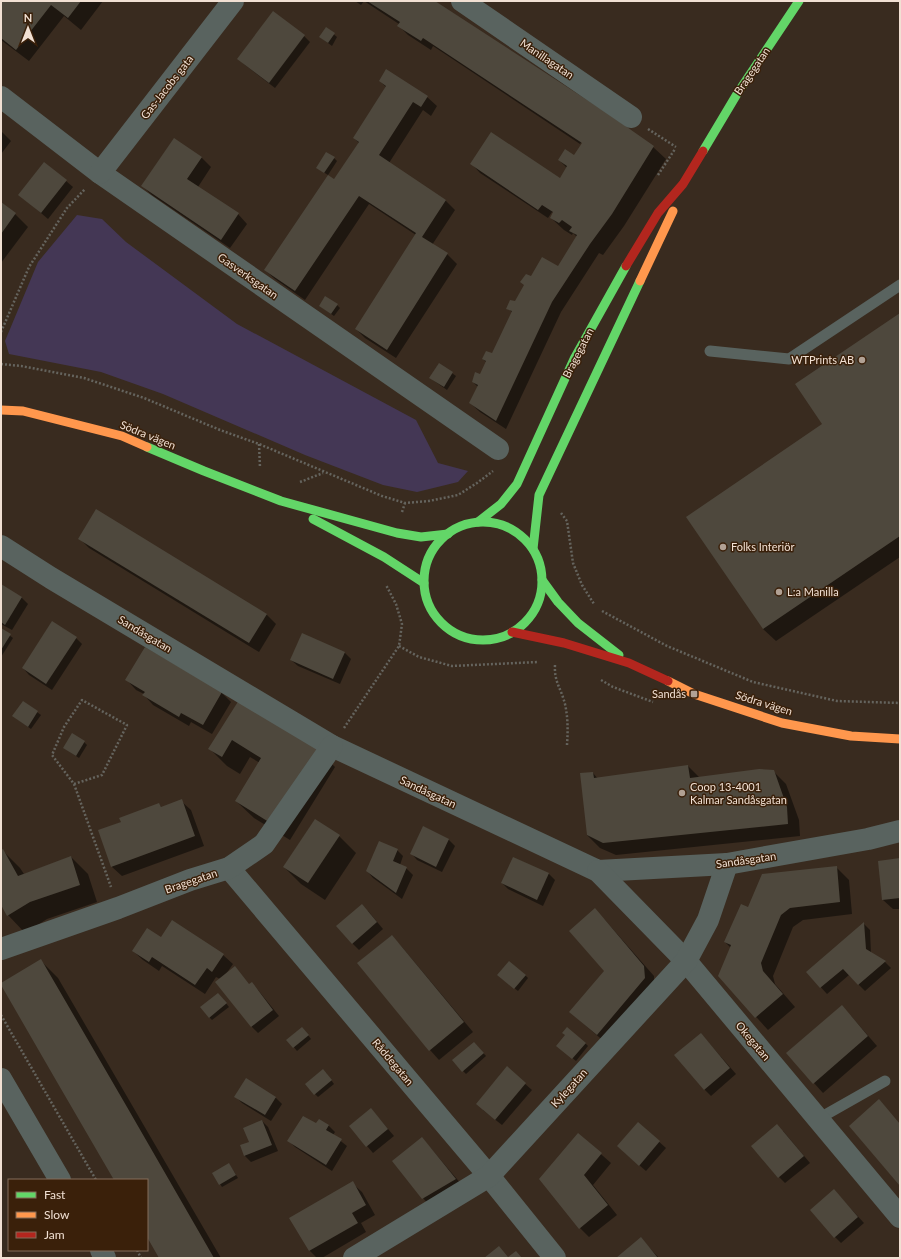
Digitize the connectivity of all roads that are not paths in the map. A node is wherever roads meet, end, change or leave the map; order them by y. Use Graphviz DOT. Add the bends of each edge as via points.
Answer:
graph roads {
  1 [pos="234,1"];
  2 [pos="462,1"];
  3 [pos="799,1"];
  4 [pos="1,97"];
  5 [pos="631,117"];
  6 [pos="100,173"];
  7 [pos="682,184"];
  8 [pos="900,285"];
  9 [pos="710,351"];
  10 [pos="1,410"];
  11 [pos="498,449"];
  12 [pos="281,501"];
  13 [pos="478,522"];
  14 [pos="448,534"];
  15 [pos="1,546"];
  16 [pos="533,549"];
  17 [pos="542,580"];
  18 [pos="424,583"];
  19 [pos="512,632"];
  20 [pos="629,663"];
  21 [pos="900,739"];
  22 [pos="332,746"];
  23 [pos="900,831"];
  24 [pos="727,864"];
  25 [pos="229,868"];
  26 [pos="598,871"];
  27 [pos="1,949"];
  28 [pos="686,961"];
  29 [pos="1,1079"];
  30 [pos="885,1081"];
  31 [pos="818,1119"];
  32 [pos="489,1176"];
  33 [pos="59,1179"];
  34 [pos="900,1217"];
  35 [pos="354,1258"];
  36 [pos="555,1258"];
  1 -- 6 [label="street, Gas-Jacobs gata"];
  2 -- 5 [label="street, Manillagatan"];
  3 -- 7 [label="main road, Bragegatan" via="737,94"];
  4 -- 6 [label="street, Gasverksgatan"];
  6 -- 11 [label="street, Gasverksgatan"];
  7 -- 13 [label="main road, Bragegatan" via="658,213 613,288 574,359 517,484 500,504"];
  7 -- 16 [label="main road, Bragegatan" via="671,218 539,495"];
  8 -- 9 [label="lane" via="789,359"];
  10 -- 12 [label="main road, Södra vägen" via="23,411 122,436"];
  12 -- 14 [label="main road, Södra vägen" via="397,533 421,537"];
  12 -- 18 [label="main road, Södra vägen" via="387,558"];
  13 -- 14 [label="main road" via="462,526"];
  13 -- 16 [label="main road" via="494,523 509,528"];
  14 -- 18 [label="main road" via="428,559"];
  15 -- 22 [label="street, Sandåsgatan"];
  16 -- 17 [label="main road" via="540,564"];
  17 -- 19 [label="main road" via="540,596 534,610 525,623"];
  17 -- 20 [label="main road, Södra vägen" via="578,623"];
  18 -- 19 [label="main road" via="430,607 450,630 480,640 496,639"];
  19 -- 20 [label="main road, Södra vägen" via="564,642"];
  20 -- 21 [label="main road, Södra vägen" via="694,694 782,722 851,736"];
  22 -- 25 [label="street, Bragegatan" via="264,844"];
  22 -- 26 [label="street, Sandåsgatan"];
  23 -- 24 [label="street, Sandåsgatan"];
  24 -- 26 [label="street, Sandåsgatan"];
  24 -- 28 [label="street, Kylegatan" via="708,920"];
  25 -- 27 [label="street, Bragegatan"];
  25 -- 32 [label="street, Råddegatan"];
  26 -- 28 [label="street, Okegatan"];
  28 -- 31 [label="street, Okegatan"];
  28 -- 32 [label="street, Kylegatan"];
  29 -- 33 [label="street"];
  30 -- 31 [label="lane"];
  31 -- 34 [label="street, Okegatan"];
  32 -- 35 [label="street, Kylegatan"];
  32 -- 36 [label="street, Råddegatan"];
}
